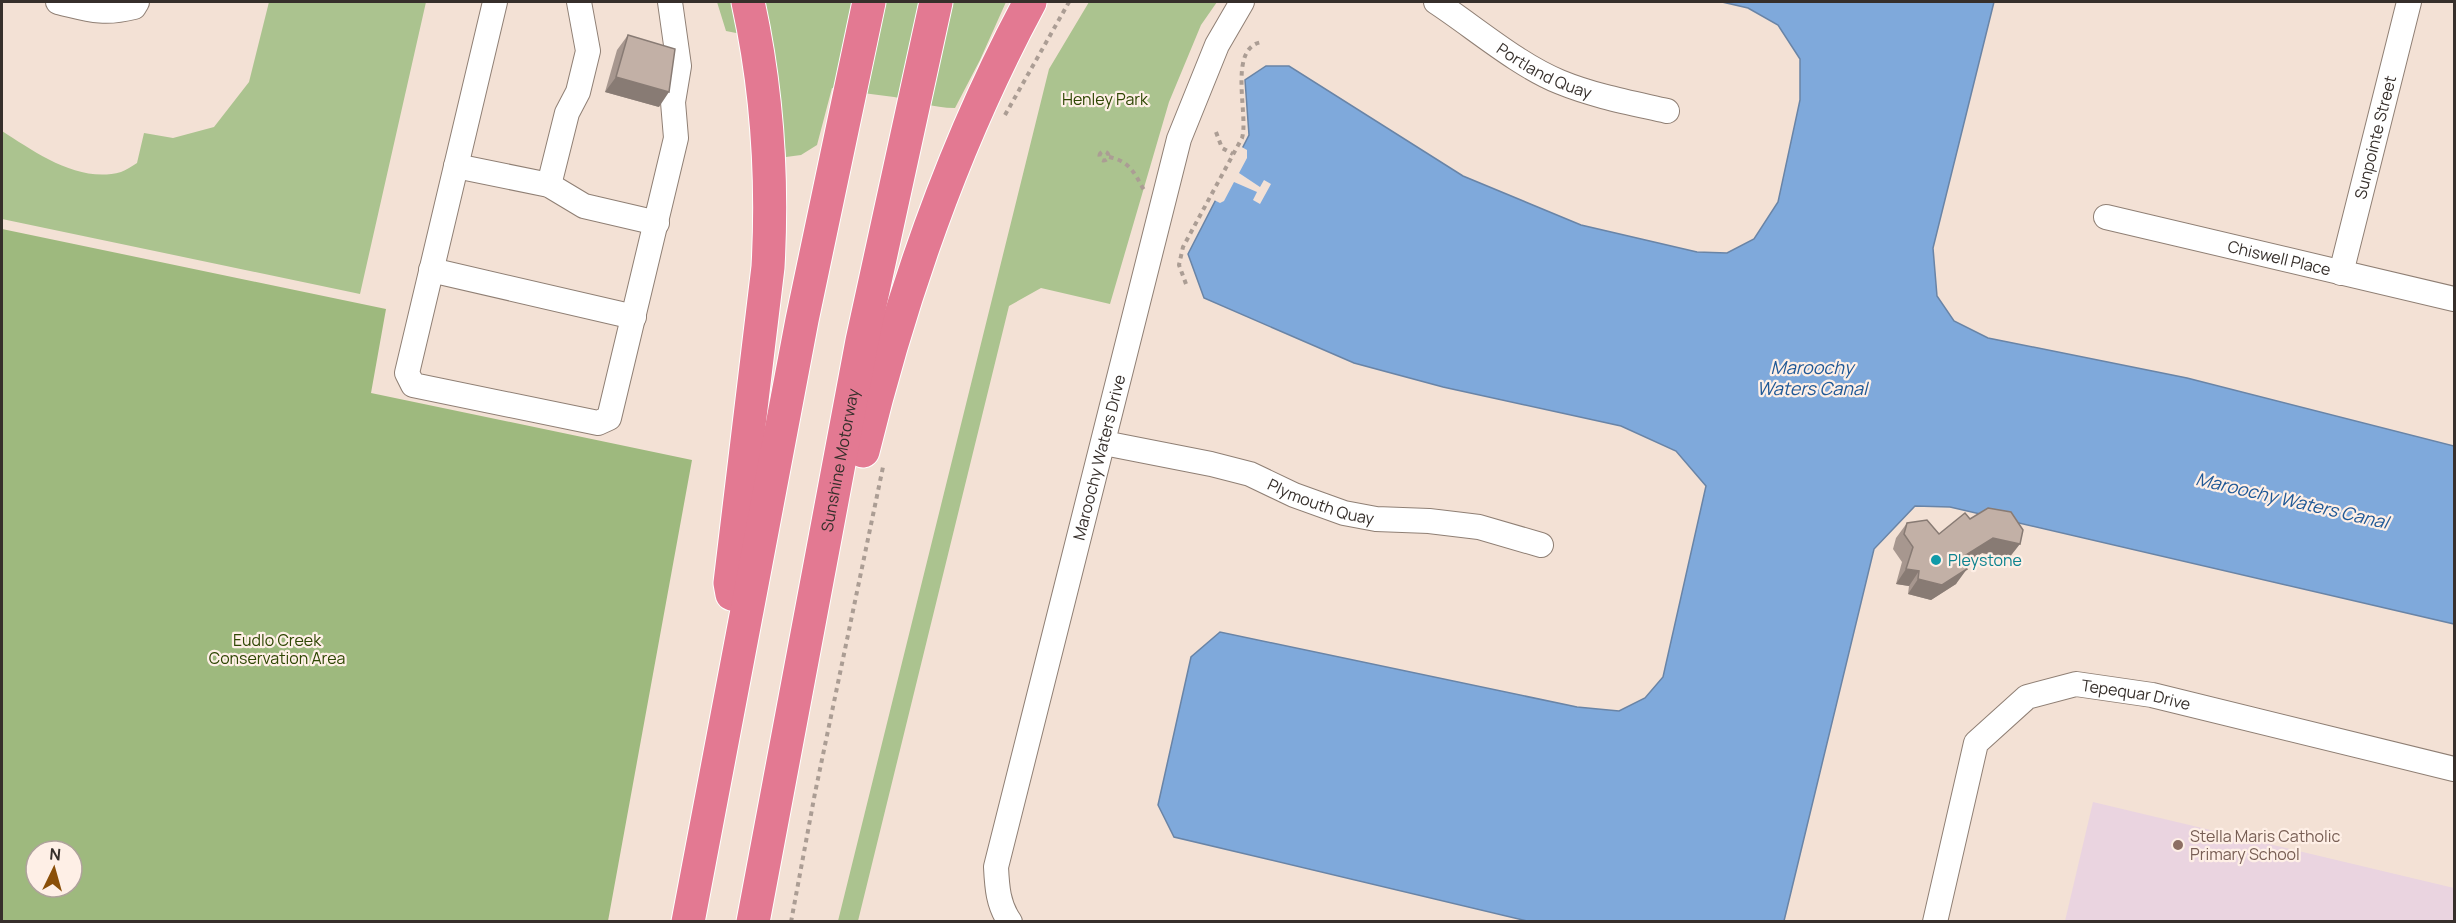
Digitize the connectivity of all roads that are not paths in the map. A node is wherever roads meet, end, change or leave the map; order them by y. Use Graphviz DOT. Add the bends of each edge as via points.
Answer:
graph roads {
  1 [pos="58,2"];
  2 [pos="137,2"];
  3 [pos="495,2"];
  4 [pos="579,2"];
  5 [pos="670,2"];
  6 [pos="748,2"];
  7 [pos="869,2"];
  8 [pos="936,2"];
  9 [pos="1030,2"];
  10 [pos="1242,2"];
  11 [pos="1436,2"];
  12 [pos="2409,2"];
  13 [pos="1667,111"];
  14 [pos="456,166"];
  15 [pos="549,184"];
  16 [pos="2106,217"];
  17 [pos="657,223"];
  18 [pos="431,270"];
  19 [pos="2341,273"];
  20 [pos="2454,299"];
  21 [pos="634,317"];
  22 [pos="1104,443"];
  23 [pos="1541,545"];
  24 [pos="739,649"];
  25 [pos="795,698"];
  26 [pos="2454,769"];
  27 [pos="688,921"];
  28 [pos="753,921"];
  29 [pos="1010,921"];
  30 [pos="1935,921"];
  1 -- 2 [label="street" via="116,12 134,7"];
  3 -- 14 [label="street"];
  4 -- 15 [label="street" via="588,51"];
  5 -- 17 [label="street" via="679,66 673,102 676,138"];
  6 -- 24 [label="highway" via="766,112 770,224 730,583"];
  7 -- 24 [label="highway" via="801,320"];
  8 -- 25 [label="highway, Sunshine Motorway" via="862,341"];
  9 -- 25 [label="highway" via="955,163 902,308 862,453 824,631"];
  10 -- 22 [label="street, Maroochy Waters Drive" via="1217,45 1179,140"];
  11 -- 13 [label="street, Portland Quay" via="1561,83"];
  12 -- 19 [label="street, Sunpointe Street"];
  14 -- 15 [label="street"];
  14 -- 18 [label="street"];
  15 -- 17 [label="street" via="584,206"];
  16 -- 19 [label="street, Chiswell Place"];
  17 -- 21 [label="street"];
  18 -- 21 [label="street"];
  18 -- 21 [label="street" via="406,372 413,385 598,423 609,418"];
  19 -- 20 [label="street, Chiswell Place"];
  22 -- 23 [label="street, Plymouth Quay" via="1250,474 1344,513 1479,527"];
  22 -- 29 [label="street, Maroochy Waters Drive" via="996,867 997,892"];
  24 -- 27 [label="highway"];
  25 -- 28 [label="highway, Sunshine Motorway"];
  26 -- 30 [label="street, Tepequar Drive" via="2152,695 2076,684 2027,697 1976,743"];
}
